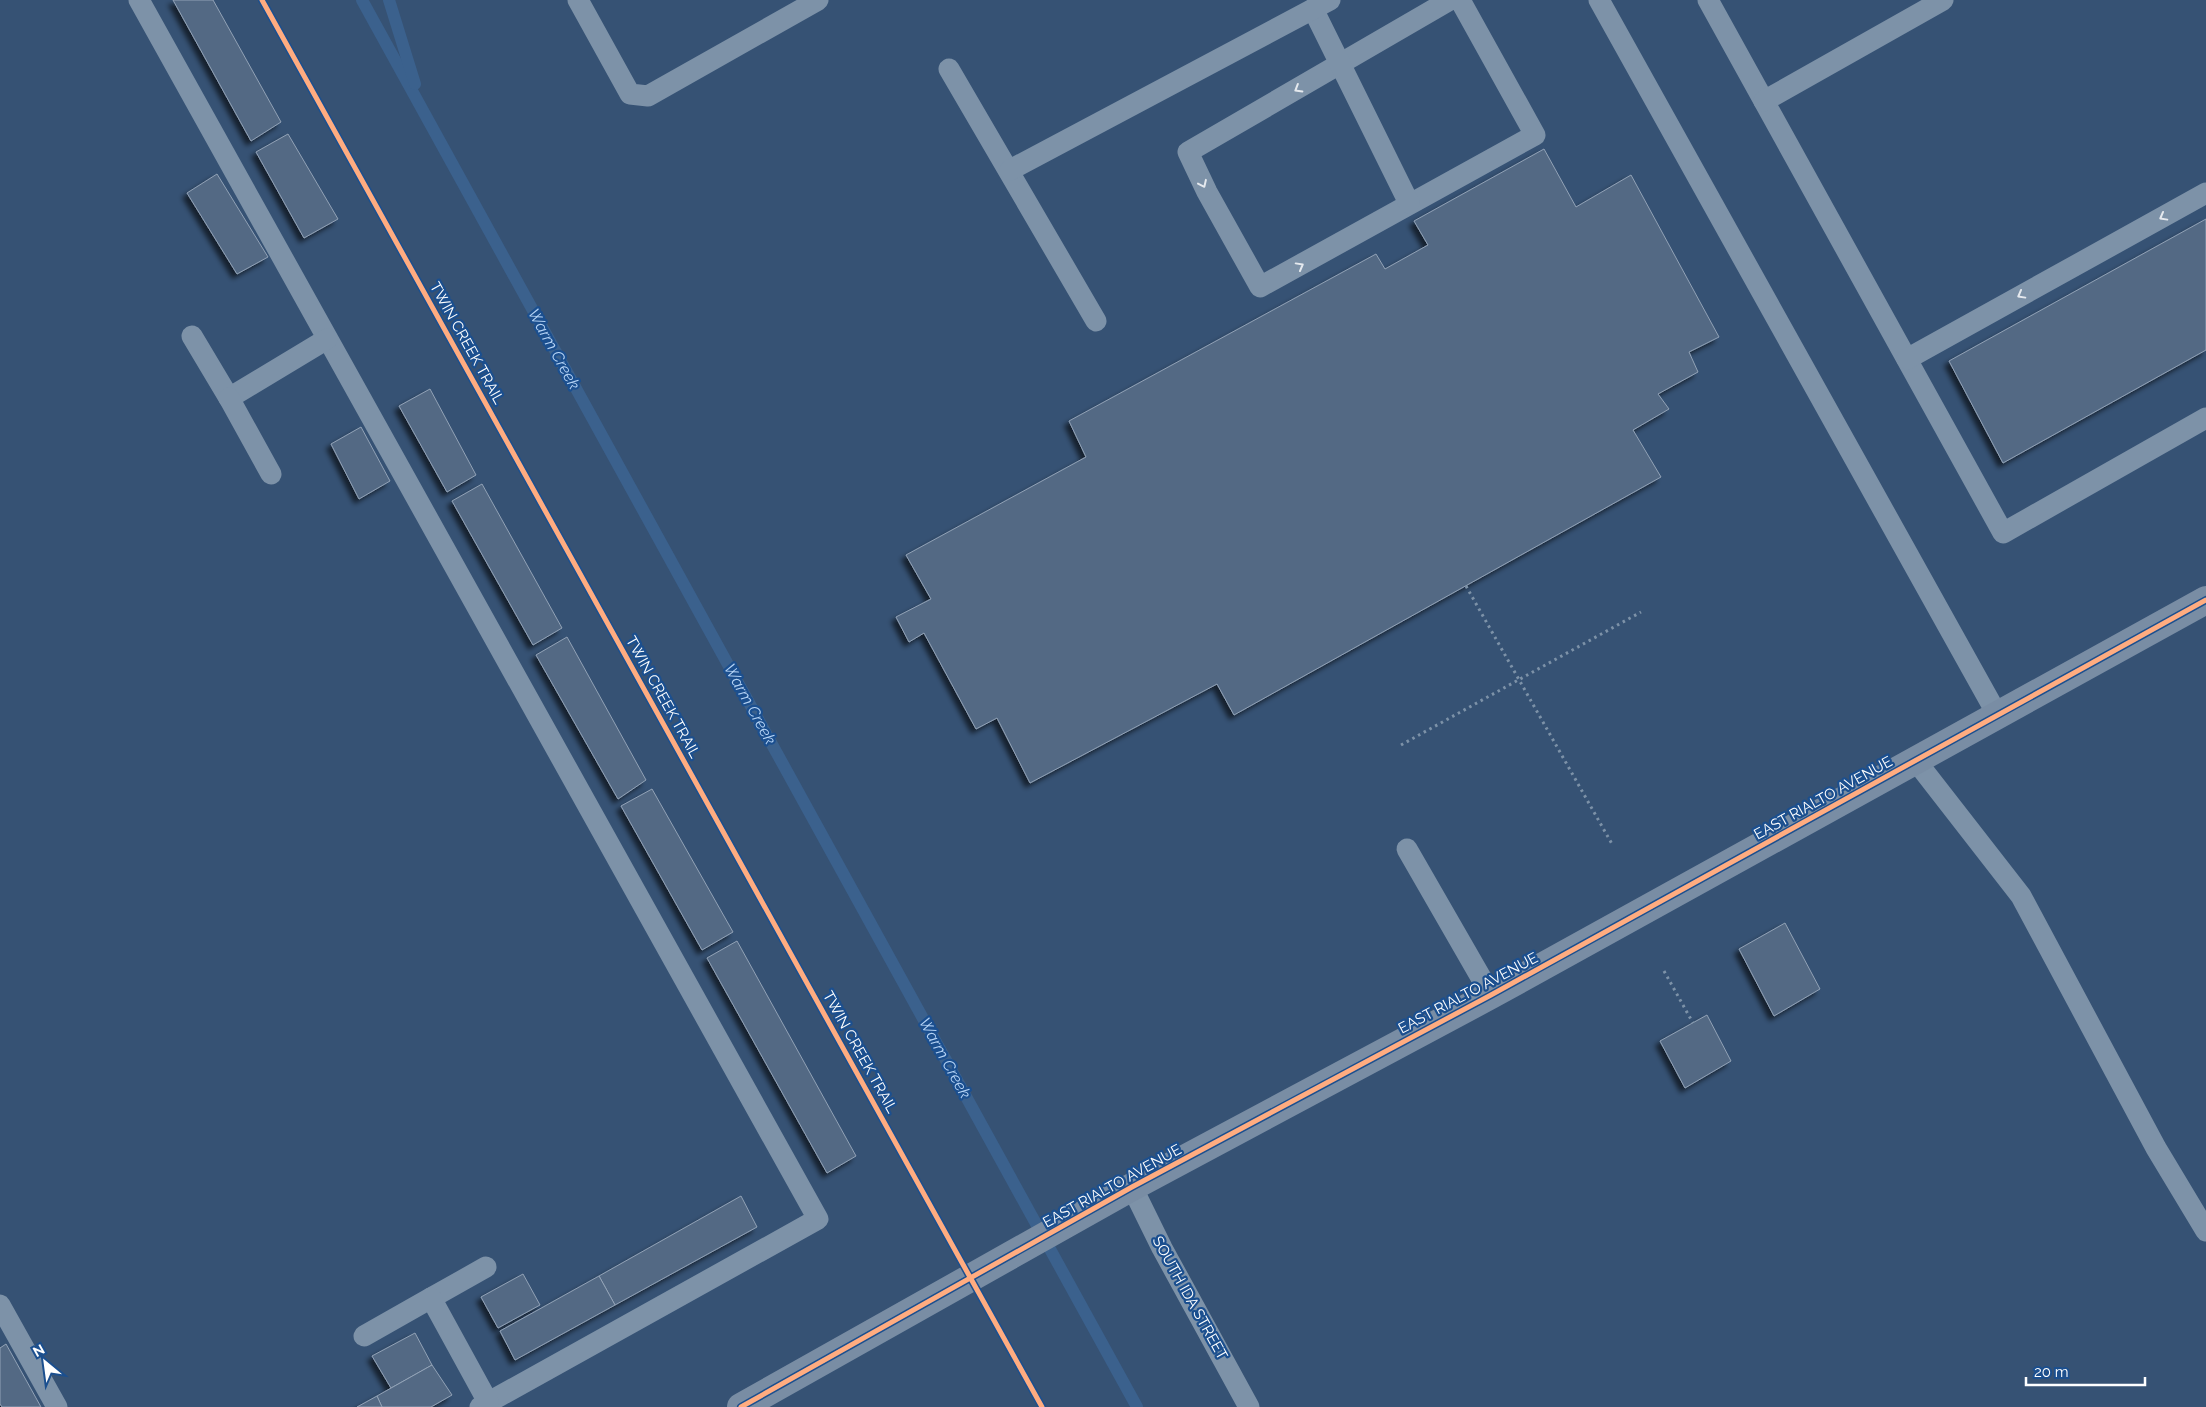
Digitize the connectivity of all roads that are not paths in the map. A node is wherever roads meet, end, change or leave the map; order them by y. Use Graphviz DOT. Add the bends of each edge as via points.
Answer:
graph roads {
  1 [pos="139,0"];
  2 [pos="578,0"];
  3 [pos="818,0"];
  4 [pos="1450,0"];
  5 [pos="1460,0"];
  6 [pos="1599,0"];
  7 [pos="1708,0"];
  8 [pos="1943,0"];
  9 [pos="1321,5"];
  10 [pos="1339,63"];
  11 [pos="949,69"];
  12 [pos="1764,101"];
  13 [pos="1010,170"];
  14 [pos="2206,193"];
  15 [pos="1409,203"];
  16 [pos="1096,321"];
  17 [pos="192,336"];
  18 [pos="328,339"];
  19 [pos="1907,359"];
  20 [pos="229,398"];
  21 [pos="2206,418"];
  22 [pos="271,474"];
  23 [pos="2206,600"];
  24 [pos="1998,716"];
  25 [pos="1916,761"];
  26 [pos="1407,849"];
  27 [pos="1491,995"];
  28 [pos="1132,1188"];
  29 [pos="2205,1227"];
  30 [pos="486,1267"];
  31 [pos="431,1298"];
  32 [pos="0,1305"];
  33 [pos="364,1336"];
  34 [pos="484,1405"];
  35 [pos="57,1407"];
  36 [pos="741,1407"];
  37 [pos="1249,1407"];
  1 -- 18 [label="lane"];
  2 -- 3 [label="lane" via="630,94 648,96"];
  4 -- 10 [label="lane"];
  5 -- 15 [label="lane" via="1535,135"];
  6 -- 24 [label="lane"];
  7 -- 12 [label="lane"];
  8 -- 12 [label="lane"];
  9 -- 10 [label="lane"];
  9 -- 13 [label="lane"];
  10 -- 15 [label="lane"];
  10 -- 15 [label="lane, one-way" via="1188,152 1207,192 1260,287"];
  11 -- 13 [label="lane"];
  12 -- 19 [label="lane"];
  13 -- 16 [label="lane"];
  14 -- 19 [label="lane, one-way"];
  17 -- 20 [label="lane"];
  18 -- 20 [label="lane"];
  18 -- 34 [label="lane" via="818,1219"];
  19 -- 21 [label="lane" via="2003,533"];
  20 -- 22 [label="lane"];
  23 -- 24 [label="street, EAST RIALTO AVENUE"];
  24 -- 25 [label="street, EAST RIALTO AVENUE"];
  25 -- 27 [label="street, EAST RIALTO AVENUE"];
  25 -- 29 [label="lane" via="2021,896 2156,1148"];
  26 -- 27 [label="lane"];
  27 -- 28 [label="street, EAST RIALTO AVENUE"];
  28 -- 36 [label="street, EAST RIALTO AVENUE"];
  28 -- 37 [label="lane, SOUTH IDA STREET"];
  30 -- 31 [label="lane"];
  31 -- 33 [label="lane"];
  31 -- 34 [label="lane"];
  32 -- 35 [label="lane"];
}
